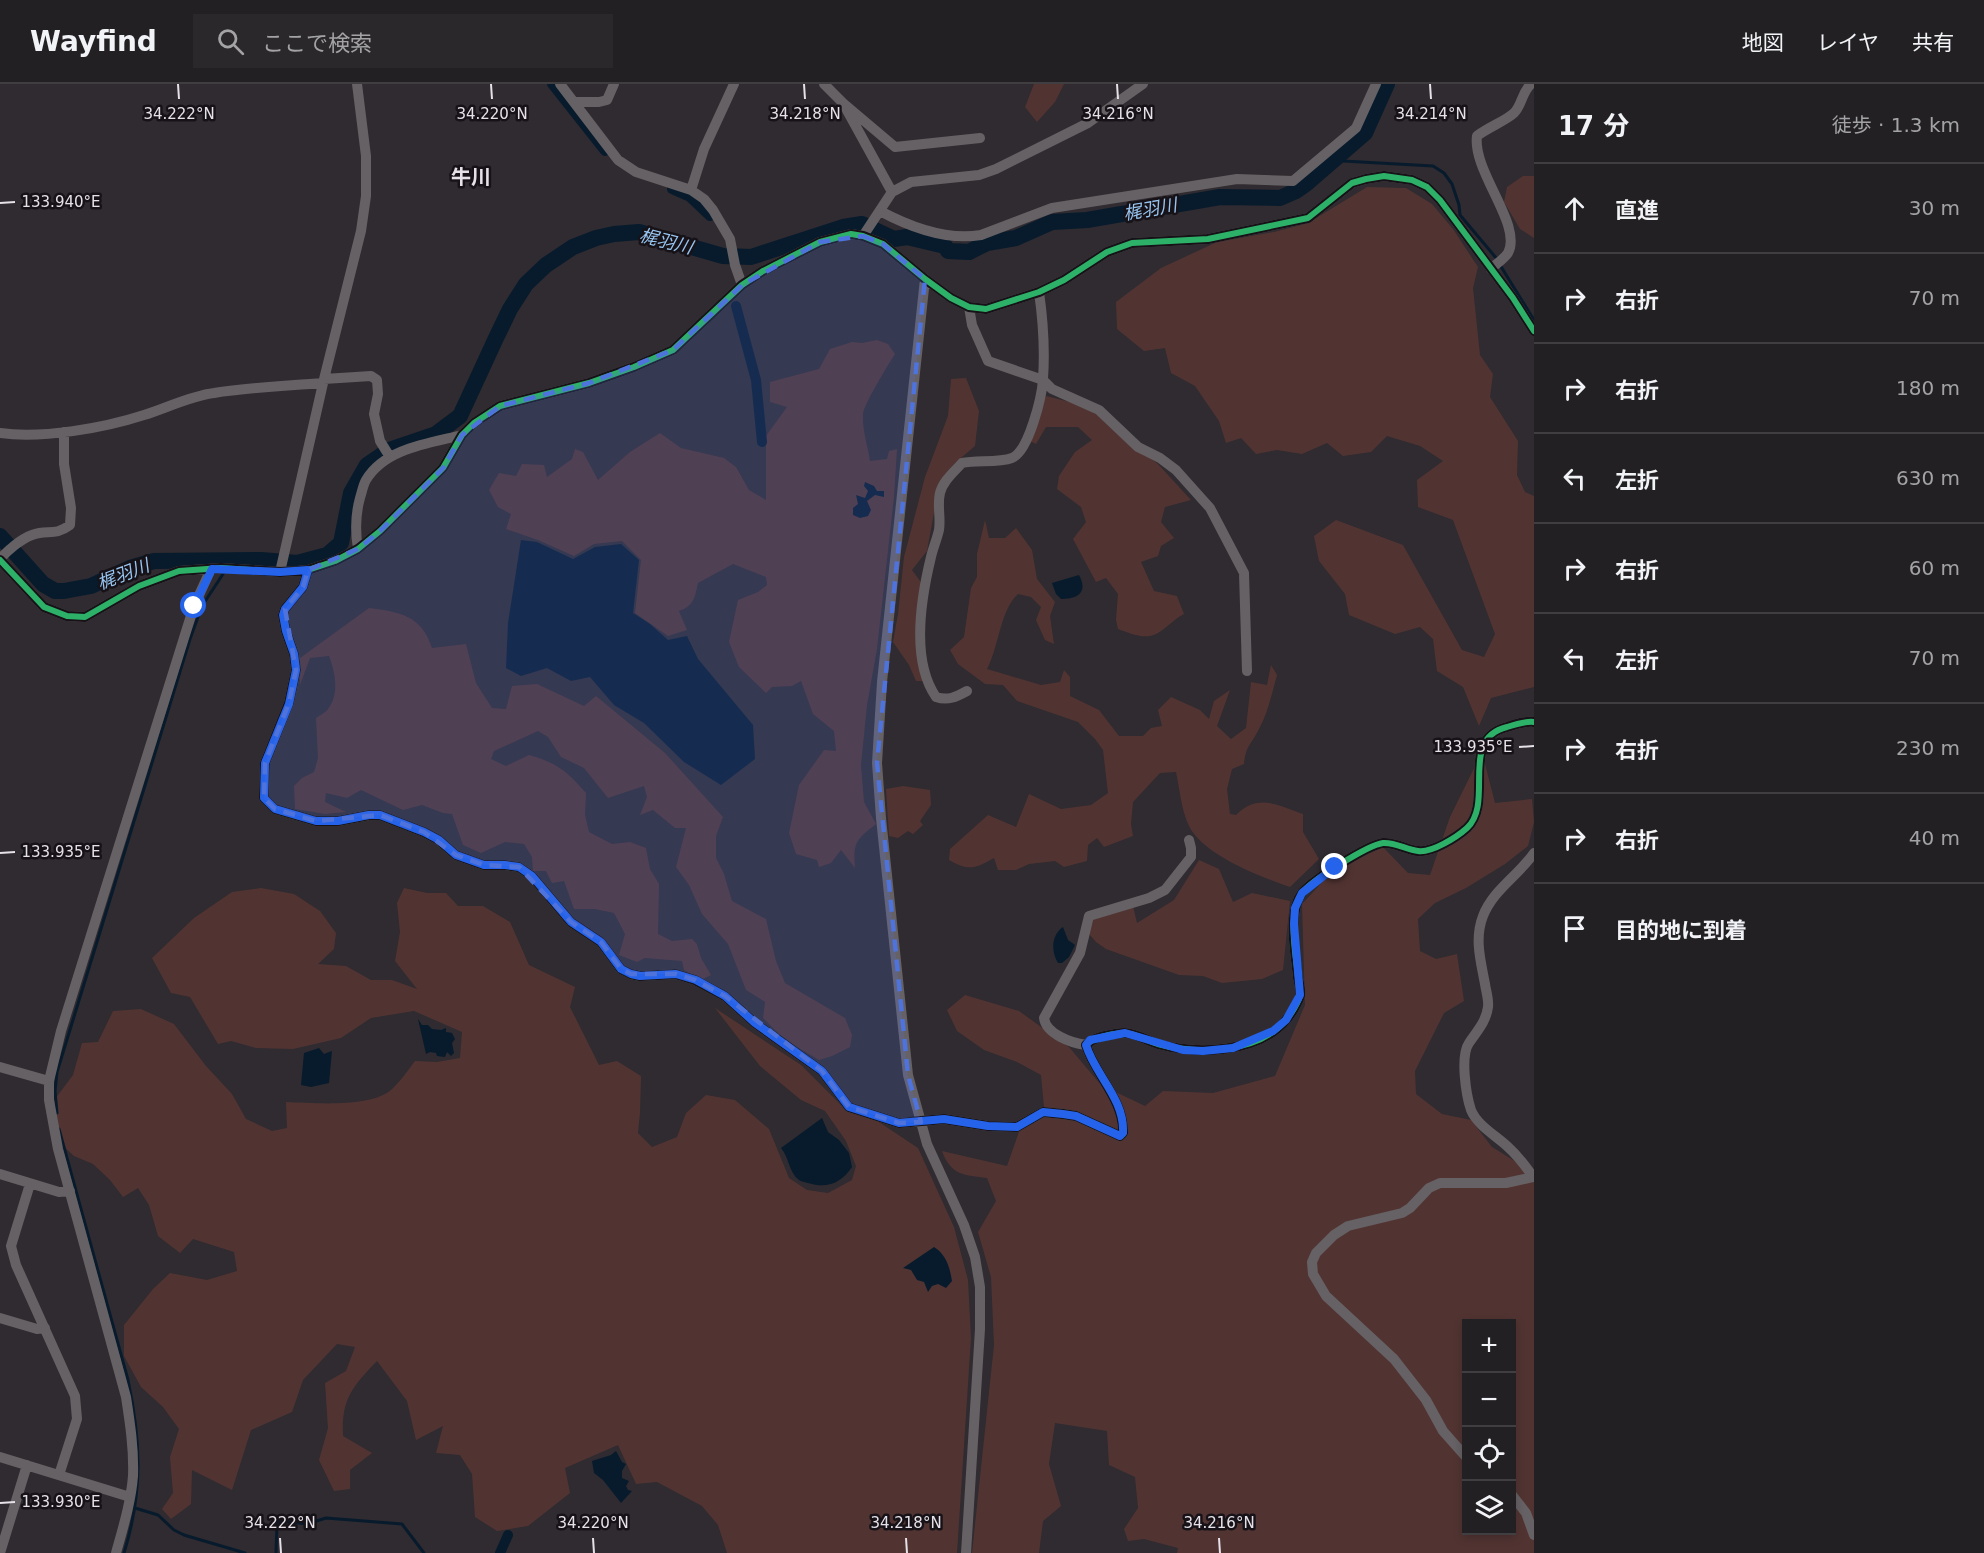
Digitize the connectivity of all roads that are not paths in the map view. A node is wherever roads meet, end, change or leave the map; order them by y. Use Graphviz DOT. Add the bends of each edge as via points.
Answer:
graph roads {
  1 [pos="357,84"];
  2 [pos="560,84"];
  3 [pos="614,84"];
  4 [pos="734,84"];
  5 [pos="824,84"];
  6 [pos="1143,84"];
  7 [pos="1376,84"];
  8 [pos="1531,84"];
  9 [pos="574,102"];
  10 [pos="843,103"];
  11 [pos="980,138"];
  12 [pos="691,190"];
  13 [pos="892,192"];
  14 [pos="879,213"];
  15 [pos="865,233"];
  16 [pos="1496,264"];
  17 [pos="925,279"];
  18 [pos="742,285"];
  19 [pos="1039,292"];
  20 [pos="969,307"];
  21 [pos="1534,331"];
  22 [pos="1043,380"];
  23 [pos="323,381"];
  24 [pos="64,432"];
  25 [pos="0,433"];
  26 [pos="462,435"];
  27 [pos="389,456"];
  28 [pos="358,549"];
  29 [pos="1,558"];
  30 [pos="212,569"];
  31 [pos="280,569"];
  32 [pos="308,570"];
  33 [pos="1247,671"];
  34 [pos="967,691"];
  35 [pos="1534,722"];
  36 [pos="1189,840"];
  37 [pos="1534,853"];
  38 [pos="1086,1045"];
  39 [pos="0,1067"];
  40 [pos="49,1082"];
  41 [pos="921,1122"];
  42 [pos="0,1174"];
  43 [pos="1534,1177"];
  44 [pos="30,1184"];
  45 [pos="70,1191"];
  46 [pos="0,1318"];
  47 [pos="45,1328"];
  48 [pos="1462,1452"];
  49 [pos="0,1457"];
  50 [pos="27,1465"];
  51 [pos="59,1475"];
  52 [pos="130,1497"];
  53 [pos="1516,1500"];
  54 [pos="1534,1535"];
  55 [pos="0,1553"];
  56 [pos="116,1553"];
  57 [pos="966,1553"];
  1 -- 23 [label="street" via="366,156 366,196 361,231"];
  2 -- 9 [label="street"];
  3 -- 9 [label="street" via="607,100"];
  4 -- 12 [label="street" via="704,149"];
  5 -- 10 [label="street"];
  6 -- 13 [label="street" via="1088,123 996,170 911,182"];
  7 -- 14 [label="street" via="1356,128 1293,181 1237,179 1052,208 970,237 922,230"];
  8 -- 16 [label="street" via="1514,113 1477,136 1480,161 1510,236 1507,255"];
  9 -- 12 [label="street" via="618,160 636,172"];
  10 -- 11 [label="street" via="895,147"];
  10 -- 13 [label="street"];
  12 -- 18 [label="street" via="713,210 730,239"];
  13 -- 14 [label="street"];
  14 -- 15 [label="street"];
  15 -- 17 [label="street"];
  15 -- 18 [label="street" via="820,242"];
  16 -- 19 [label="street" via="1427,187 1412,180 1384,176 1352,183 1308,218 1209,239 1149,241 1118,247"];
  16 -- 21 [label="street"];
  17 -- 20 [label="street"];
  17 -- 41 [label="street" via="882,682 877,763 908,1075"];
  18 -- 26 [label="street" via="673,350 589,383 500,406"];
  19 -- 20 [label="street" via="986,309"];
  19 -- 22 [label="street"];
  20 -- 22 [label="street" via="972,325 988,361"];
  22 -- 33 [label="street" via="1052,389 1099,410 1138,447 1176,470 1210,508 1244,573"];
  22 -- 34 [label="street" via="1031,433 1018,454 1011,459 962,463 940,492 939,530 921,618 924,676 936,697 952,699"];
  23 -- 24 [label="street" via="214,393 106,427"];
  23 -- 27 [label="street" via="371,376 377,380 374,414 380,441"];
  23 -- 31 [label="street"];
  24 -- 25 [label="street"];
  24 -- 29 [label="street" via="70,525 60,532 33,534"];
  26 -- 27 [label="street"];
  26 -- 28 [label="street" via="443,468"];
  27 -- 28 [label="street" via="365,481 354,528"];
  28 -- 32 [label="street"];
  29 -- 30 [label="street" via="44,607 67,616 85,617 140,586 179,572"];
  30 -- 31 [label="street"];
  30 -- 40 [label="street" via="194,606 61,1031"];
  31 -- 32 [label="street"];
  32 -- 41 [label="street" via="303,587 283,615 296,670 289,704 265,763 264,798 275,809 316,821 380,815 424,832 456,855 484,865 519,867 532,876 571,922 601,942 621,969 631,974 676,974 696,980 725,996 755,1023 822,1071 849,1107 899,1123"];
  35 -- 38 [label="street" via="1498,729 1490,737 1481,751 1478,768 1476,817 1459,835 1429,850 1376,845 1335,867 1302,893 1295,908 1294,924 1300,995 1286,1020 1273,1031 1233,1048 1203,1051 1183,1050 1125,1033 1090,1040"];
  36 -- 38 [label="street" via="1191,857 1165,890 1089,916 1080,953 1044,1018 1049,1029 1072,1043"];
  37 -- 43 [label="street" via="1489,902 1482,918 1478,937 1488,1005 1479,1031 1464,1054 1471,1110"];
  38 -- 41 [label="street" via="1120,1111 1124,1126 1120,1136 1076,1116 1043,1112 1017,1127 944,1119"];
  39 -- 40 [label="street"];
  40 -- 45 [label="street" via="49,1100"];
  41 -- 57 [label="street" via="964,1225 980,1287"];
  42 -- 44 [label="street"];
  43 -- 48 [label="street" via="1506,1183 1440,1183 1402,1213 1348,1226 1334,1235 1312,1262 1313,1274 1326,1296 1394,1359 1426,1400 1443,1431"];
  44 -- 45 [label="street"];
  44 -- 47 [label="street" via="11,1246"];
  45 -- 52 [label="street" via="126,1397 132,1434"];
  46 -- 47 [label="street"];
  47 -- 51 [label="street" via="75,1396 77,1419"];
  49 -- 50 [label="street"];
  50 -- 51 [label="street"];
  50 -- 55 [label="street"];
  51 -- 52 [label="street"];
  52 -- 56 [label="street"];
  53 -- 54 [label="street"];
}
